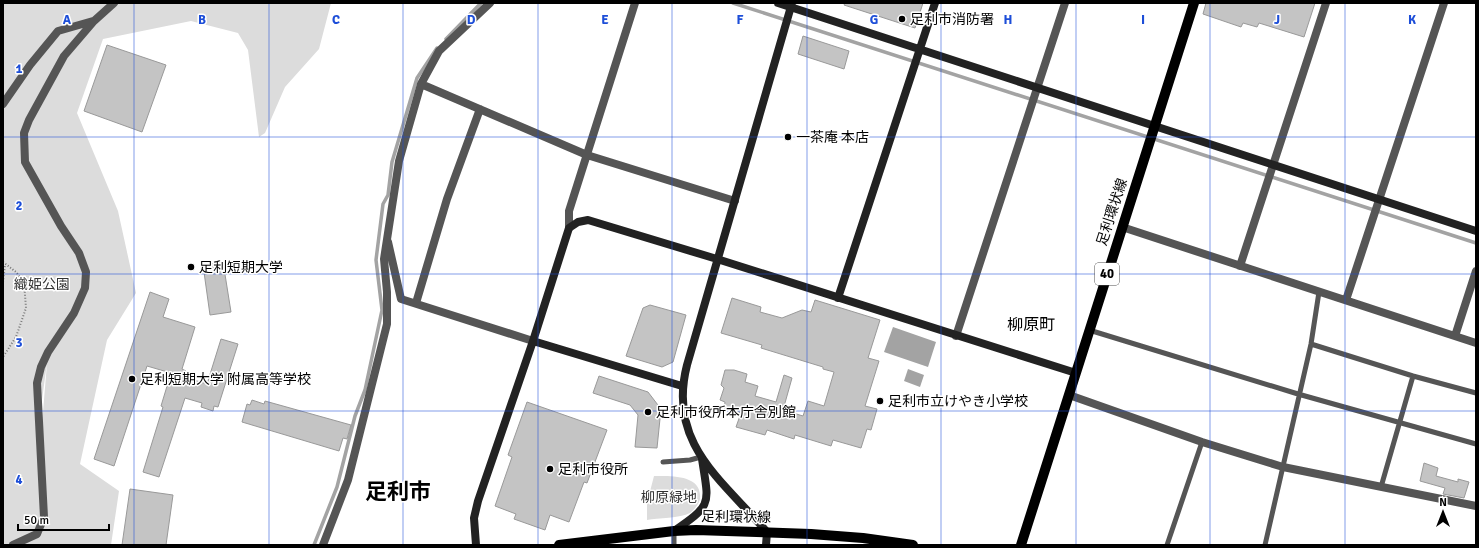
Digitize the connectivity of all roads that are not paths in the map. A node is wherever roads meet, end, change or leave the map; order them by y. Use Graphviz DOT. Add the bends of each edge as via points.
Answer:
graph roads {
  1 [pos="114,3"];
  2 [pos="490,3"];
  3 [pos="635,3"];
  4 [pos="778,3"];
  5 [pos="935,3"];
  6 [pos="1065,3"];
  7 [pos="1194,3"];
  8 [pos="1326,3"];
  9 [pos="1444,3"];
  10 [pos="791,5"];
  11 [pos="94,21"];
  12 [pos="920,48"];
  13 [pos="421,84"];
  14 [pos="1037,87"];
  15 [pos="3,104"];
  16 [pos="480,109"];
  17 [pos="1154,127"];
  18 [pos="587,155"];
  19 [pos="1272,164"];
  20 [pos="1379,199"];
  21 [pos="735,201"];
  22 [pos="1122,227"];
  23 [pos="569,228"];
  24 [pos="1476,231"];
  25 [pos="387,236"];
  26 [pos="717,259"];
  27 [pos="1240,266"];
  28 [pos="1476,272"];
  29 [pos="1319,292"];
  30 [pos="838,298"];
  31 [pos="1346,300"];
  32 [pos="416,303"];
  33 [pos="1089,330"];
  34 [pos="956,336"];
  35 [pos="1456,336"];
  36 [pos="534,341"];
  37 [pos="1476,343"];
  38 [pos="1311,344"];
  39 [pos="1076,373"];
  40 [pos="1414,376"];
  41 [pos="682,386"];
  42 [pos="1476,393"];
  43 [pos="1298,394"];
  44 [pos="1069,395"];
  45 [pos="1400,422"];
  46 [pos="1202,442"];
  47 [pos="1476,444"];
  48 [pos="701,456"];
  49 [pos="663,462"];
  50 [pos="1283,467"];
  51 [pos="1381,488"];
  52 [pos="1476,506"];
  53 [pos="674,530"];
  54 [pos="767,532"];
  55 [pos="13,545"];
  56 [pos="323,545"];
  57 [pos="476,545"];
  58 [pos="559,545"];
  59 [pos="674,545"];
  60 [pos="766,545"];
  61 [pos="914,545"];
  62 [pos="1021,545"];
  63 [pos="1167,545"];
  64 [pos="1265,545"];
  1 -- 11 [label="street"];
  2 -- 13 [label="street" via="439,52"];
  3 -- 18 [label="street"];
  4 -- 10 [label="street"];
  5 -- 12 [label="street"];
  6 -- 14 [label="street"];
  7 -- 17 [label="main road, 足利環状線 / 40"];
  8 -- 19 [label="street"];
  9 -- 20 [label="street"];
  10 -- 12 [label="street"];
  10 -- 21 [label="street"];
  11 -- 15 [label="street" via="58,31"];
  11 -- 55 [label="street" via="74,43 55,71 24,133 25,162 60,226 79,253 86,272 85,288 74,313 48,352 37,383 44,517 37,534"];
  12 -- 14 [label="street"];
  12 -- 30 [label="street"];
  13 -- 16 [label="street"];
  13 -- 25 [label="street" via="399,161"];
  14 -- 17 [label="street"];
  14 -- 34 [label="street"];
  16 -- 18 [label="street"];
  16 -- 32 [label="street" via="447,199"];
  17 -- 19 [label="street"];
  17 -- 22 [label="main road, 足利環状線 / 40"];
  18 -- 21 [label="street"];
  18 -- 23 [label="street" via="569,210"];
  19 -- 20 [label="street"];
  19 -- 27 [label="street"];
  20 -- 24 [label="street"];
  20 -- 31 [label="street"];
  21 -- 26 [label="street"];
  22 -- 27 [label="street"];
  22 -- 33 [label="main road, 足利環状線 / 40"];
  23 -- 26 [label="street" via="578,222 588,220"];
  23 -- 36 [label="street"];
  25 -- 32 [label="street" via="401,299"];
  25 -- 56 [label="street" via="384,259 387,324 348,480"];
  26 -- 30 [label="street"];
  26 -- 41 [label="street"];
  27 -- 29 [label="street"];
  28 -- 35 [label="street"];
  29 -- 31 [label="street"];
  29 -- 38 [label="lane"];
  30 -- 34 [label="street"];
  31 -- 35 [label="street"];
  32 -- 36 [label="street"];
  33 -- 39 [label="main road, 足利環状線 / 40"];
  33 -- 43 [label="lane"];
  34 -- 39 [label="street"];
  35 -- 37 [label="street"];
  36 -- 41 [label="street"];
  36 -- 57 [label="street" via="478,501 474,518"];
  38 -- 40 [label="lane"];
  38 -- 43 [label="lane"];
  39 -- 44 [label="main road, 足利環状線 / 40"];
  40 -- 42 [label="lane"];
  40 -- 45 [label="lane"];
  41 -- 48 [label="street" via="685,425"];
  43 -- 45 [label="lane"];
  43 -- 50 [label="lane"];
  44 -- 46 [label="street"];
  44 -- 62 [label="main road, 足利環状線 / 40"];
  45 -- 47 [label="lane"];
  45 -- 51 [label="lane"];
  46 -- 50 [label="street"];
  46 -- 63 [label="lane"];
  48 -- 49 [label="lane" via="690,460"];
  48 -- 53 [label="street" via="706,504 699,513"];
  48 -- 54 [label="street"];
  50 -- 51 [label="street"];
  50 -- 64 [label="lane"];
  51 -- 52 [label="street"];
  53 -- 54 [label="main road, 足利環状線"];
  53 -- 58 [label="main road, 足利環状線"];
  53 -- 59 [label="lane"];
  54 -- 60 [label="street"];
  54 -- 61 [label="main road, 足利環状線" via="863,538"];
}
